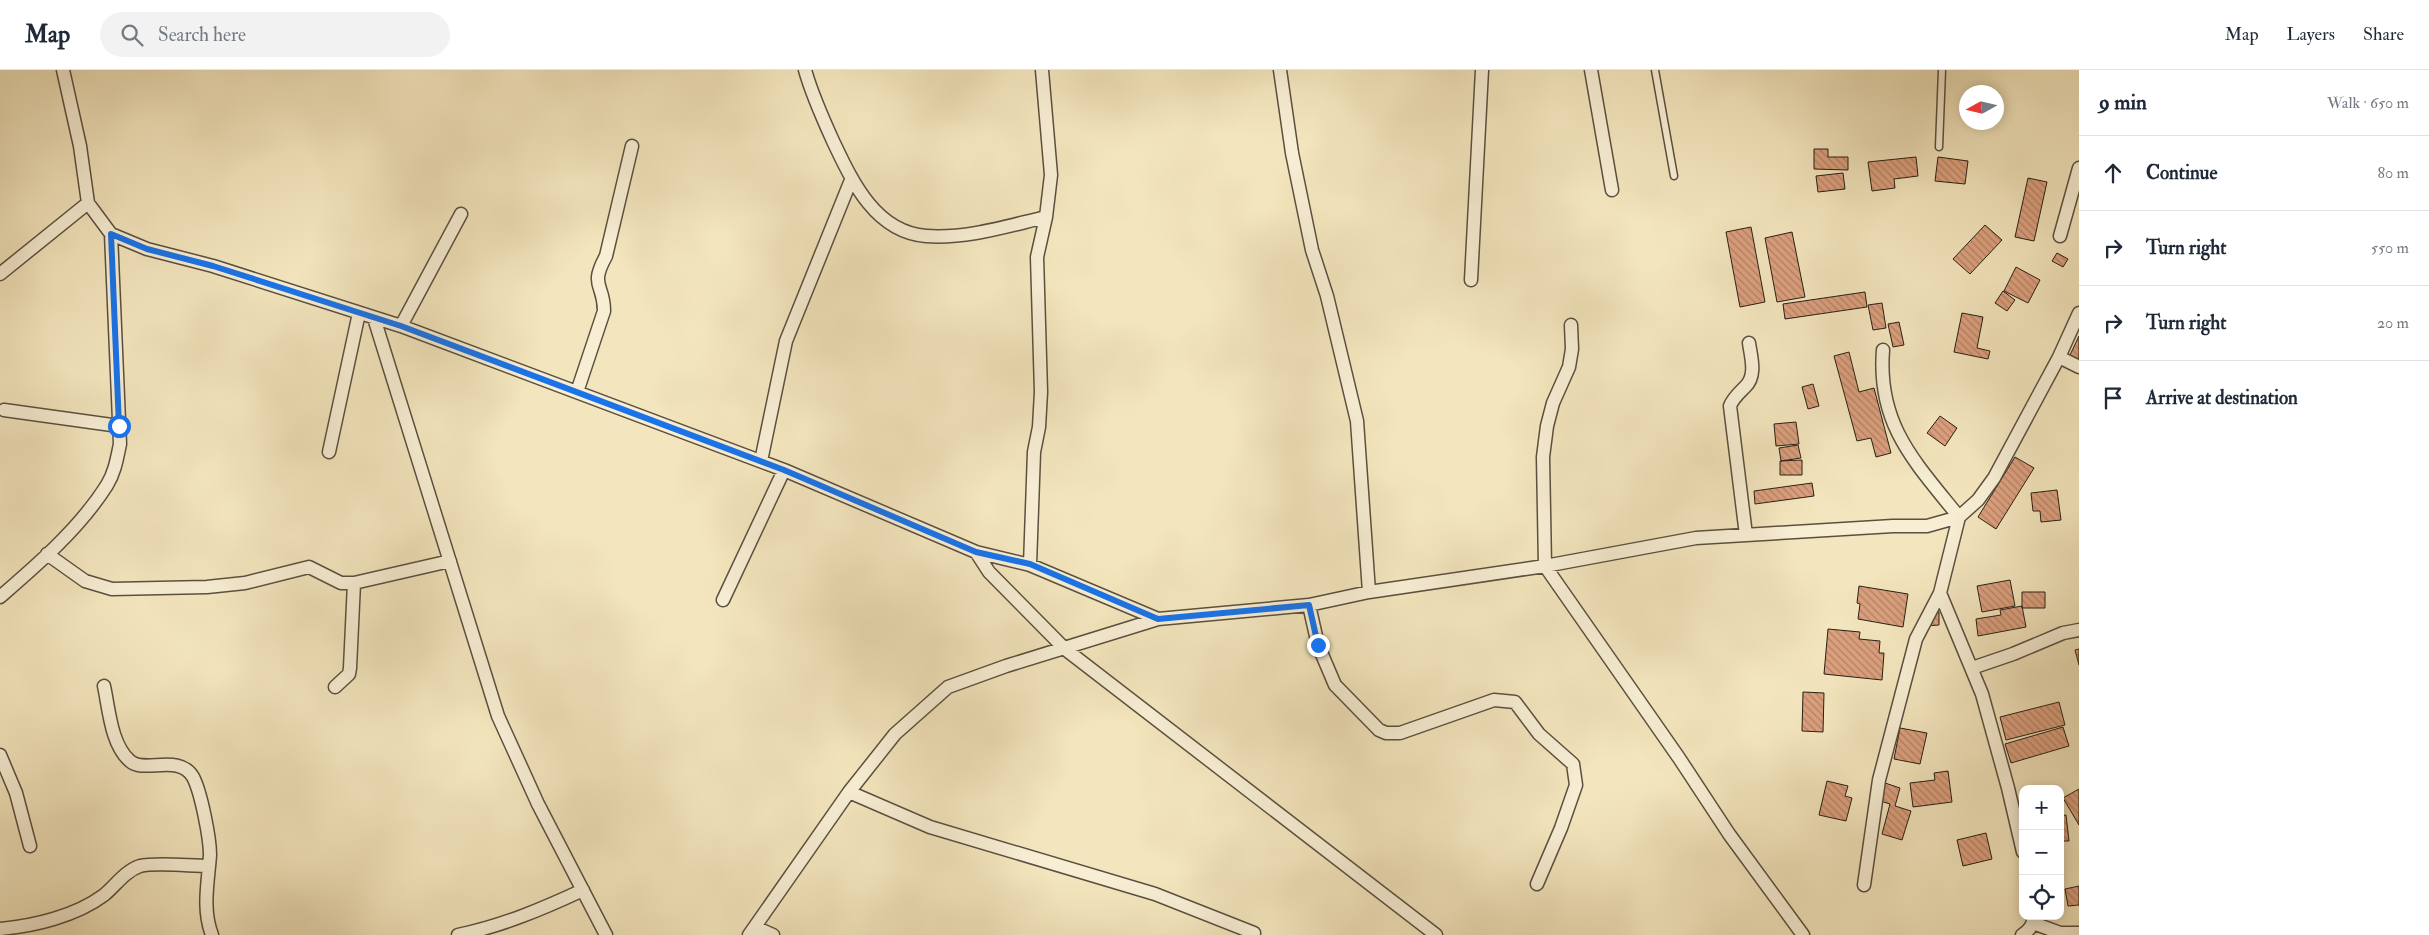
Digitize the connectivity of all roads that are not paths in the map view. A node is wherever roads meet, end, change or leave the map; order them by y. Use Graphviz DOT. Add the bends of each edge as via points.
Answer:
graph roads {
  1 [pos="63,70"];
  2 [pos="805,70"];
  3 [pos="1042,70"];
  4 [pos="1280,70"];
  5 [pos="1482,70"];
  6 [pos="1591,70"];
  7 [pos="1655,70"];
  8 [pos="1942,70"];
  9 [pos="632,146"];
  10 [pos="1939,147"];
  11 [pos="2079,168"];
  12 [pos="1674,176"];
  13 [pos="851,180"];
  14 [pos="1612,190"];
  15 [pos="88,202"];
  16 [pos="462,214"];
  17 [pos="1046,217"];
  18 [pos="111,234"];
  19 [pos="2060,236"];
  20 [pos="0,274"];
  21 [pos="1471,280"];
  22 [pos="359,313"];
  23 [pos="2079,313"];
  24 [pos="374,318"];
  25 [pos="1571,325"];
  26 [pos="401,326"];
  27 [pos="1749,343"];
  28 [pos="1882,350"];
  29 [pos="2059,357"];
  30 [pos="2079,367"];
  31 [pos="577,392"];
  32 [pos="4,410"];
  33 [pos="119,426"];
  34 [pos="329,452"];
  35 [pos="761,461"];
  36 [pos="784,470"];
  37 [pos="1959,517"];
  38 [pos="1746,535"];
  39 [pos="976,552"];
  40 [pos="47,554"];
  41 [pos="450,561"];
  42 [pos="1030,564"];
  43 [pos="1545,566"];
  44 [pos="354,583"];
  45 [pos="1369,592"];
  46 [pos="1940,593"];
  47 [pos="0,597"];
  48 [pos="723,600"];
  49 [pos="1309,605"];
  50 [pos="1158,619"];
  51 [pos="2079,630"];
  52 [pos="1066,649"];
  53 [pos="1972,668"];
  54 [pos="104,686"];
  55 [pos="335,687"];
  56 [pos="0,755"];
  57 [pos="849,792"];
  58 [pos="2019,836"];
  59 [pos="30,846"];
  60 [pos="208,866"];
  61 [pos="1537,884"];
  62 [pos="1864,885"];
  63 [pos="583,890"];
  64 [pos="2034,920"];
  65 [pos="0,929"];
  66 [pos="752,931"];
  67 [pos="1254,933"];
  68 [pos="2079,934"];
  69 [pos="212,935"];
  70 [pos="458,935"];
  71 [pos="606,935"];
  72 [pos="773,935"];
  73 [pos="1436,935"];
  74 [pos="1803,935"];
  75 [pos="2022,935"];
  1 -- 15 [label="street" via="80,146"];
  2 -- 13 [label="street" via="812,95"];
  3 -- 17 [label="street" via="1051,176"];
  4 -- 45 [label="street" via="1292,153 1312,250 1327,296 1357,421"];
  5 -- 21 [label="street"];
  6 -- 14 [label="street"];
  7 -- 12 [label="lane"];
  8 -- 10 [label="lane"];
  9 -- 31 [label="street" via="606,256 598,271 597,284 604,311"];
  11 -- 19 [label="street"];
  13 -- 17 [label="street" via="866,202 886,221 926,236 970,234"];
  13 -- 35 [label="street" via="786,341"];
  15 -- 18 [label="street"];
  15 -- 20 [label="street"];
  16 -- 26 [label="street"];
  17 -- 42 [label="street" via="1037,257 1041,392 1034,452"];
  18 -- 22 [label="street" via="147,249 213,266"];
  18 -- 33 [label="street"];
  22 -- 24 [label="street"];
  22 -- 34 [label="street"];
  23 -- 29 [label="street"];
  24 -- 26 [label="street"];
  24 -- 41 [label="street"];
  25 -- 43 [label="street" via="1569,367 1553,403 1543,457"];
  26 -- 31 [label="street"];
  27 -- 38 [label="street" via="1750,382 1730,406"];
  28 -- 37 [label="street" via="1885,401 1897,433 1909,454"];
  29 -- 30 [label="street"];
  29 -- 37 [label="street" via="1994,478 1978,500"];
  31 -- 35 [label="street"];
  32 -- 33 [label="street"];
  33 -- 40 [label="street" via="120,444 108,484"];
  35 -- 36 [label="street"];
  36 -- 39 [label="street"];
  36 -- 48 [label="street"];
  37 -- 38 [label="street" via="1927,526"];
  37 -- 46 [label="street"];
  38 -- 43 [label="street" via="1696,538"];
  39 -- 42 [label="street"];
  39 -- 52 [label="street" via="989,572"];
  40 -- 44 [label="street" via="86,581 112,589 245,583 309,567 340,583"];
  40 -- 47 [label="street"];
  41 -- 44 [label="street"];
  41 -- 63 [label="street" via="498,716 538,804"];
  42 -- 50 [label="street"];
  43 -- 45 [label="street"];
  43 -- 74 [label="street" via="1680,758 1729,834"];
  44 -- 55 [label="street" via="349,674"];
  45 -- 49 [label="street"];
  46 -- 53 [label="street"];
  46 -- 62 [label="street" via="1916,639 1879,780"];
  49 -- 50 [label="street"];
  49 -- 61 [label="street" via="1318,645 1335,685 1379,730 1400,733 1494,700 1507,700 1515,702 1539,734 1573,764 1576,784"];
  50 -- 52 [label="street"];
  51 -- 53 [label="street" via="2063,633"];
  52 -- 57 [label="street" via="948,687 895,734"];
  52 -- 73 [label="street"];
  53 -- 58 [label="street" via="1987,712"];
  54 -- 60 [label="street" via="115,735 129,761 137,766 176,764 192,775 201,800 210,853"];
  56 -- 59 [label="street" via="16,793"];
  57 -- 66 [label="street"];
  57 -- 67 [label="street" via="930,827 1155,894"];
  60 -- 65 [label="street" via="138,867 87,905 38,925"];
  60 -- 69 [label="street" via="205,902"];
  63 -- 70 [label="street" via="534,912"];
  63 -- 71 [label="street"];
  64 -- 68 [label="street" via="2060,933"];
  64 -- 75 [label="street"];
  66 -- 72 [label="street"];
}
